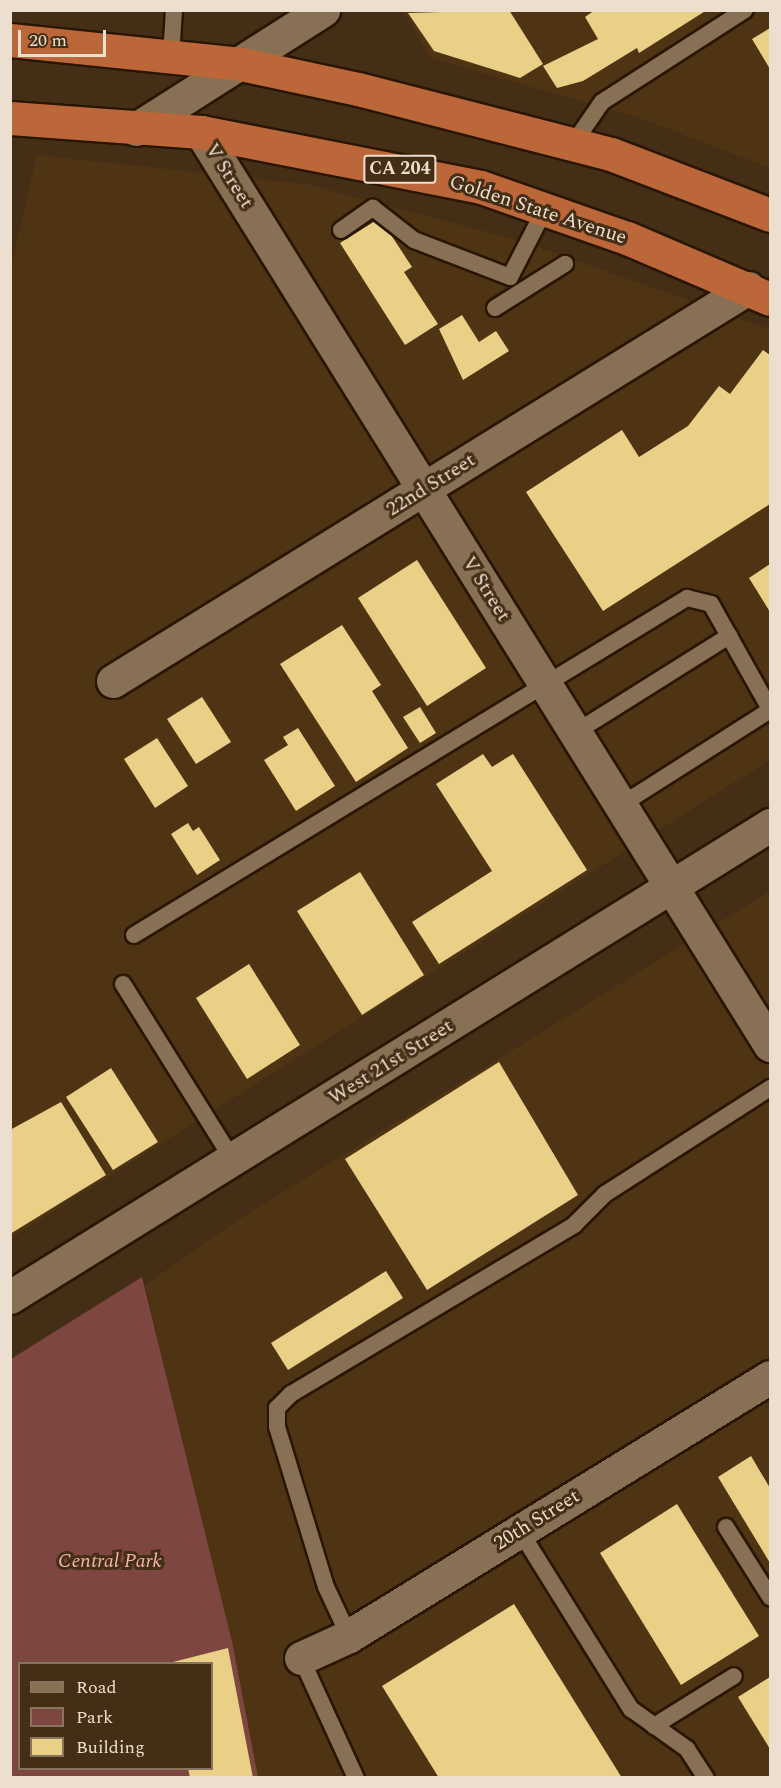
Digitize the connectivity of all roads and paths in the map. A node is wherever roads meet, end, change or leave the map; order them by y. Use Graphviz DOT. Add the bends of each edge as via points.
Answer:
graph roads {
  1 [pos="174,10"];
  2 [pos="745,10"];
  3 [pos="310,14"];
  4 [pos="10,40"];
  5 [pos="171,56"];
  6 [pos="241,64"];
  7 [pos="10,118"];
  8 [pos="136,129"];
  9 [pos="201,132"];
  10 [pos="573,144"];
  11 [pos="544,209"];
  12 [pos="771,215"];
  13 [pos="341,230"];
  14 [pos="565,264"];
  15 [pos="510,277"];
  16 [pos="519,293"];
  17 [pos="759,293"];
  18 [pos="495,308"];
  19 [pos="424,490"];
  20 [pos="729,636"];
  21 [pos="113,681"];
  22 [pos="544,682"];
  23 [pos="771,710"];
  24 [pos="576,732"];
  25 [pos="621,805"];
  26 [pos="771,825"];
  27 [pos="672,887"];
  28 [pos="134,935"];
  29 [pos="123,984"];
  30 [pos="771,1045"];
  31 [pos="771,1088"];
  32 [pos="233,1160"];
  33 [pos="10,1297"];
  34 [pos="771,1377"];
  35 [pos="726,1527"];
  36 [pos="520,1531"];
  37 [pos="771,1598"];
  38 [pos="349,1636"];
  39 [pos="301,1658"];
  40 [pos="734,1676"];
  41 [pos="654,1726"];
  42 [pos="356,1778"];
  43 [pos="706,1778"];
  1 -- 5 [label="lane"];
  2 -- 10 [label="lane" via="602,102"];
  3 -- 6 [label="street"];
  4 -- 5 [label="highway"];
  5 -- 6 [label="highway"];
  6 -- 8 [label="street"];
  6 -- 10 [label="highway"];
  7 -- 8 [label="highway, Golden State Avenue / CA 204"];
  8 -- 9 [label="highway, Golden State Avenue / CA 204"];
  9 -- 11 [label="highway, Golden State Avenue / CA 204" via="481,187"];
  9 -- 19 [label="street, V Street"];
  10 -- 12 [label="highway"];
  11 -- 15 [label="lane"];
  11 -- 17 [label="highway, Golden State Avenue / CA 204"];
  13 -- 15 [label="lane" via="373,208 414,240"];
  14 -- 16 [label="lane"];
  15 -- 16 [label="lane"];
  16 -- 18 [label="lane"];
  17 -- 19 [label="street, 22nd Street"];
  19 -- 21 [label="street, 22nd Street"];
  19 -- 22 [label="street, V Street"];
  20 -- 22 [label="lane" via="711,604 687,598"];
  20 -- 23 [label="lane"];
  20 -- 24 [label="lane"];
  22 -- 24 [label="street, V Street"];
  22 -- 28 [label="lane"];
  23 -- 25 [label="lane"];
  24 -- 25 [label="street, V Street"];
  25 -- 27 [label="street, V Street"];
  26 -- 27 [label="street, West 21st Street"];
  27 -- 30 [label="street, V Street"];
  27 -- 32 [label="street, West 21st Street"];
  29 -- 32 [label="lane"];
  31 -- 38 [label="lane" via="605,1194 574,1225 291,1394 277,1408 277,1427 326,1587"];
  32 -- 33 [label="street, West 21st Street"];
  34 -- 36 [label="street, 20th Street"];
  35 -- 37 [label="lane"];
  36 -- 38 [label="street, 20th Street"];
  36 -- 41 [label="lane" via="631,1709"];
  38 -- 39 [label="street, 20th Street"];
  39 -- 42 [label="lane"];
  40 -- 41 [label="lane"];
  41 -- 43 [label="lane" via="687,1749"];
}
